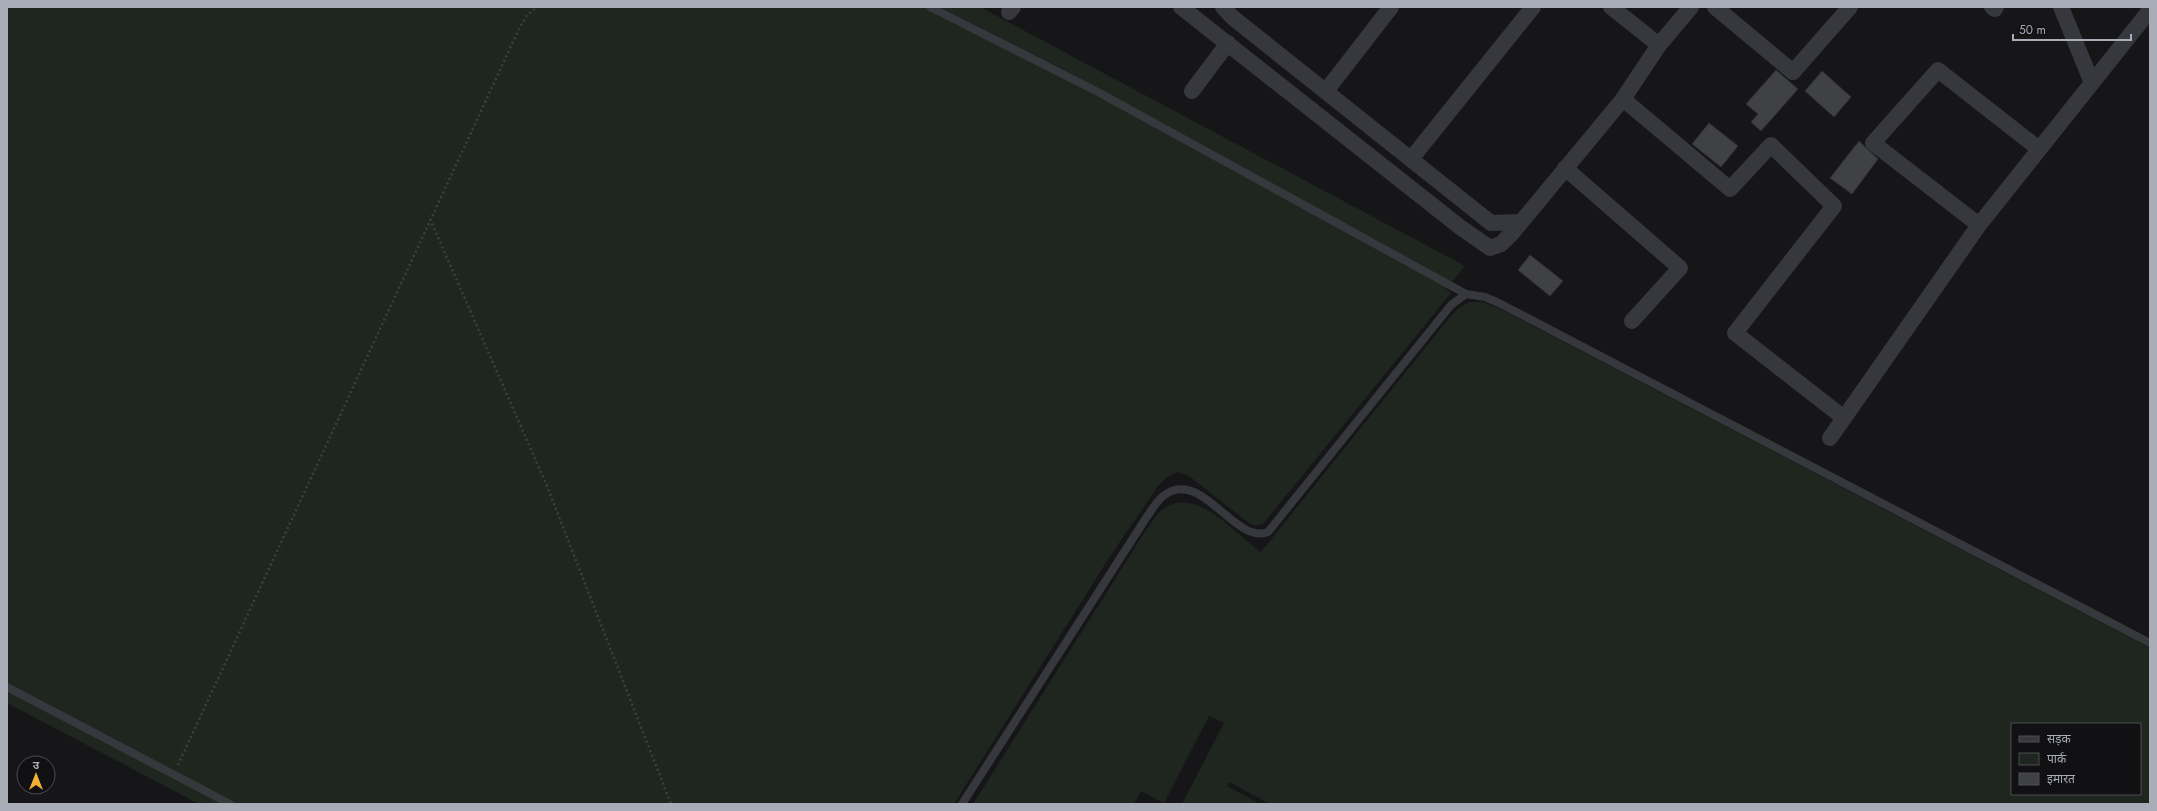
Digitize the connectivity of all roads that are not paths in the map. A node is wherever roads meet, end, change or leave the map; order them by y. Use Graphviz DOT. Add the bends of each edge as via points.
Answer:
graph roads {
  1 [pos="930,7"];
  2 [pos="1181,7"];
  3 [pos="1391,7"];
  4 [pos="1533,7"];
  5 [pos="1611,7"];
  6 [pos="1691,7"];
  7 [pos="1715,7"];
  8 [pos="1850,7"];
  9 [pos="1992,7"];
  10 [pos="1996,7"];
  11 [pos="2061,7"];
  12 [pos="2150,10"];
  13 [pos="1227,12"];
  14 [pos="1222,38"];
  15 [pos="1659,45"];
  16 [pos="2092,83"];
  17 [pos="1192,91"];
  18 [pos="1326,91"];
  19 [pos="1623,99"];
  20 [pos="2040,149"];
  21 [pos="1411,159"];
  22 [pos="1565,168"];
  23 [pos="1520,222"];
  24 [pos="1979,225"];
  25 [pos="1466,294"];
  26 [pos="1632,322"];
  27 [pos="1844,418"];
  28 [pos="1830,438"];
  29 [pos="2150,643"];
  30 [pos="7,687"];
  31 [pos="230,804"];
  32 [pos="962,804"];
  1 -- 25 [label="lane" via="1098,92"];
  2 -- 14 [label="street"];
  3 -- 18 [label="street"];
  4 -- 21 [label="street"];
  5 -- 15 [label="street"];
  6 -- 15 [label="street"];
  7 -- 8 [label="street" via="1793,72"];
  9 -- 10 [label="street"];
  11 -- 16 [label="street"];
  12 -- 16 [label="street"];
  13 -- 14 [label="street"];
  13 -- 18 [label="street"];
  14 -- 17 [label="street"];
  14 -- 23 [label="street" via="1490,248 1501,244"];
  15 -- 19 [label="street"];
  16 -- 20 [label="street"];
  18 -- 21 [label="street"];
  19 -- 22 [label="street"];
  19 -- 27 [label="street" via="1730,189 1771,145 1834,206 1735,333"];
  20 -- 24 [label="street"];
  20 -- 24 [label="street" via="1938,70 1873,143"];
  21 -- 23 [label="street" via="1491,222"];
  22 -- 23 [label="street"];
  22 -- 26 [label="street" via="1680,268"];
  24 -- 27 [label="street"];
  25 -- 29 [label="lane" via="1485,297 1499,303"];
  25 -- 32 [label="lane" via="1451,304 1268,532 1262,534 1247,531 1200,496 1174,490 1165,495 1146,518"];
  27 -- 28 [label="street"];
  30 -- 31 [label="lane"];
}
